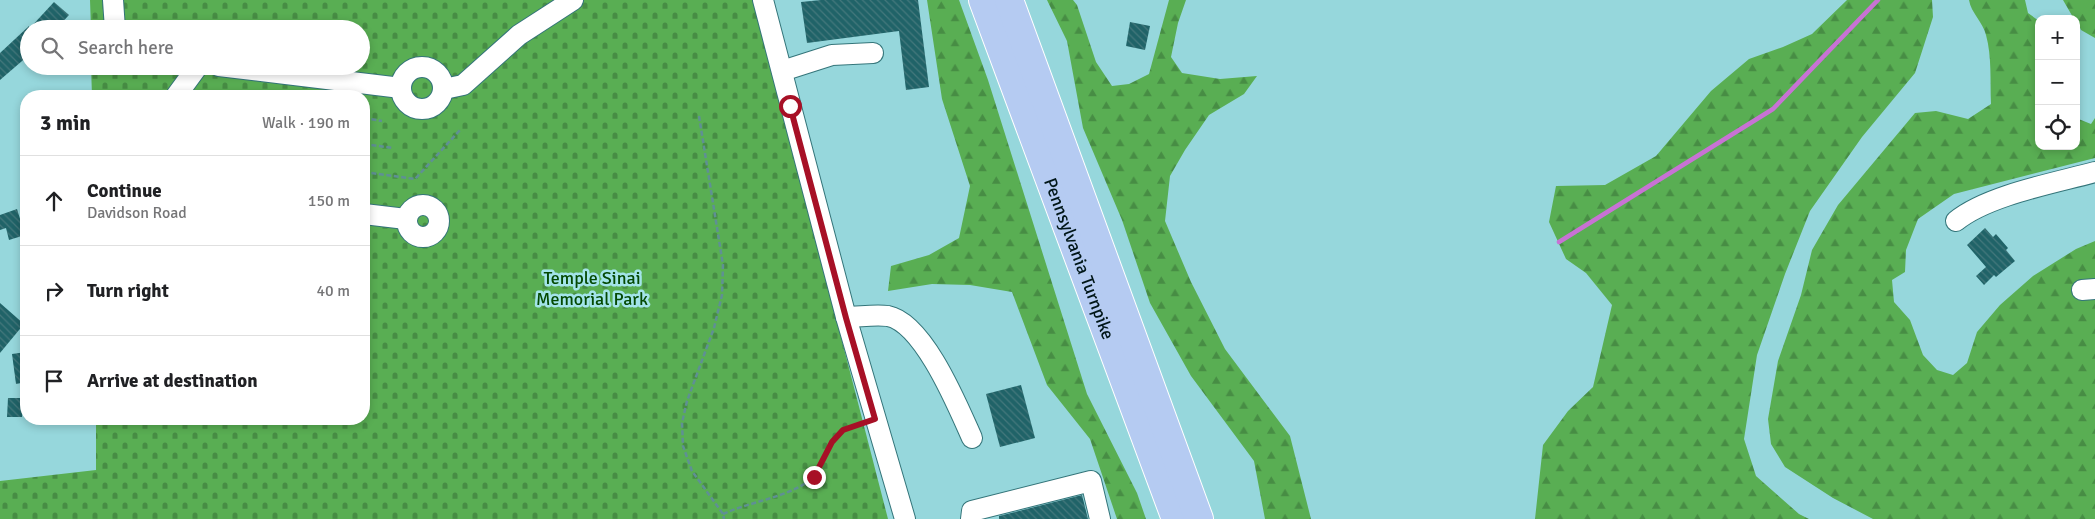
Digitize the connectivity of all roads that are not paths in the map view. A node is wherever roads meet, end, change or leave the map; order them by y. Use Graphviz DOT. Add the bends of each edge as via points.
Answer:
graph roads {
  1 [pos="113,0"];
  2 [pos="573,0"];
  3 [pos="763,0"];
  4 [pos="983,0"];
  5 [pos="1009,0"];
  6 [pos="114,20"];
  7 [pos="873,53"];
  8 [pos="782,71"];
  9 [pos="191,75"];
  10 [pos="293,75"];
  11 [pos="401,88"];
  12 [pos="444,89"];
  13 [pos="180,90"];
  14 [pos="2095,172"];
  15 [pos="370,215"];
  16 [pos="406,219"];
  17 [pos="1956,221"];
  18 [pos="846,318"];
  19 [pos="972,438"];
  20 [pos="905,519"];
  21 [pos="971,519"];
  22 [pos="1100,519"];
  23 [pos="1176,519"];
  24 [pos="1199,519"];
  1 -- 6 [label="street"];
  2 -- 12 [label="street" via="519,35 463,85"];
  3 -- 8 [label="street"];
  4 -- 23 [label="highway, Pennsylvania Turnpike"];
  5 -- 24 [label="highway, Pennsylvania Turnpike"];
  7 -- 8 [label="street" via="832,55"];
  8 -- 18 [label="street"];
  9 -- 13 [label="street"];
  10 -- 11 [label="street"];
  11 -- 12 [label="street" via="407,104 422,110 437,104"];
  11 -- 12 [label="street" via="407,73 423,67 438,73"];
  14 -- 17 [label="street" via="1987,203"];
  15 -- 16 [label="street"];
  18 -- 19 [label="street" via="888,316 904,323 936,363"];
  18 -- 20 [label="street"];
  21 -- 22 [label="street" via="972,511 1091,481"];
}
